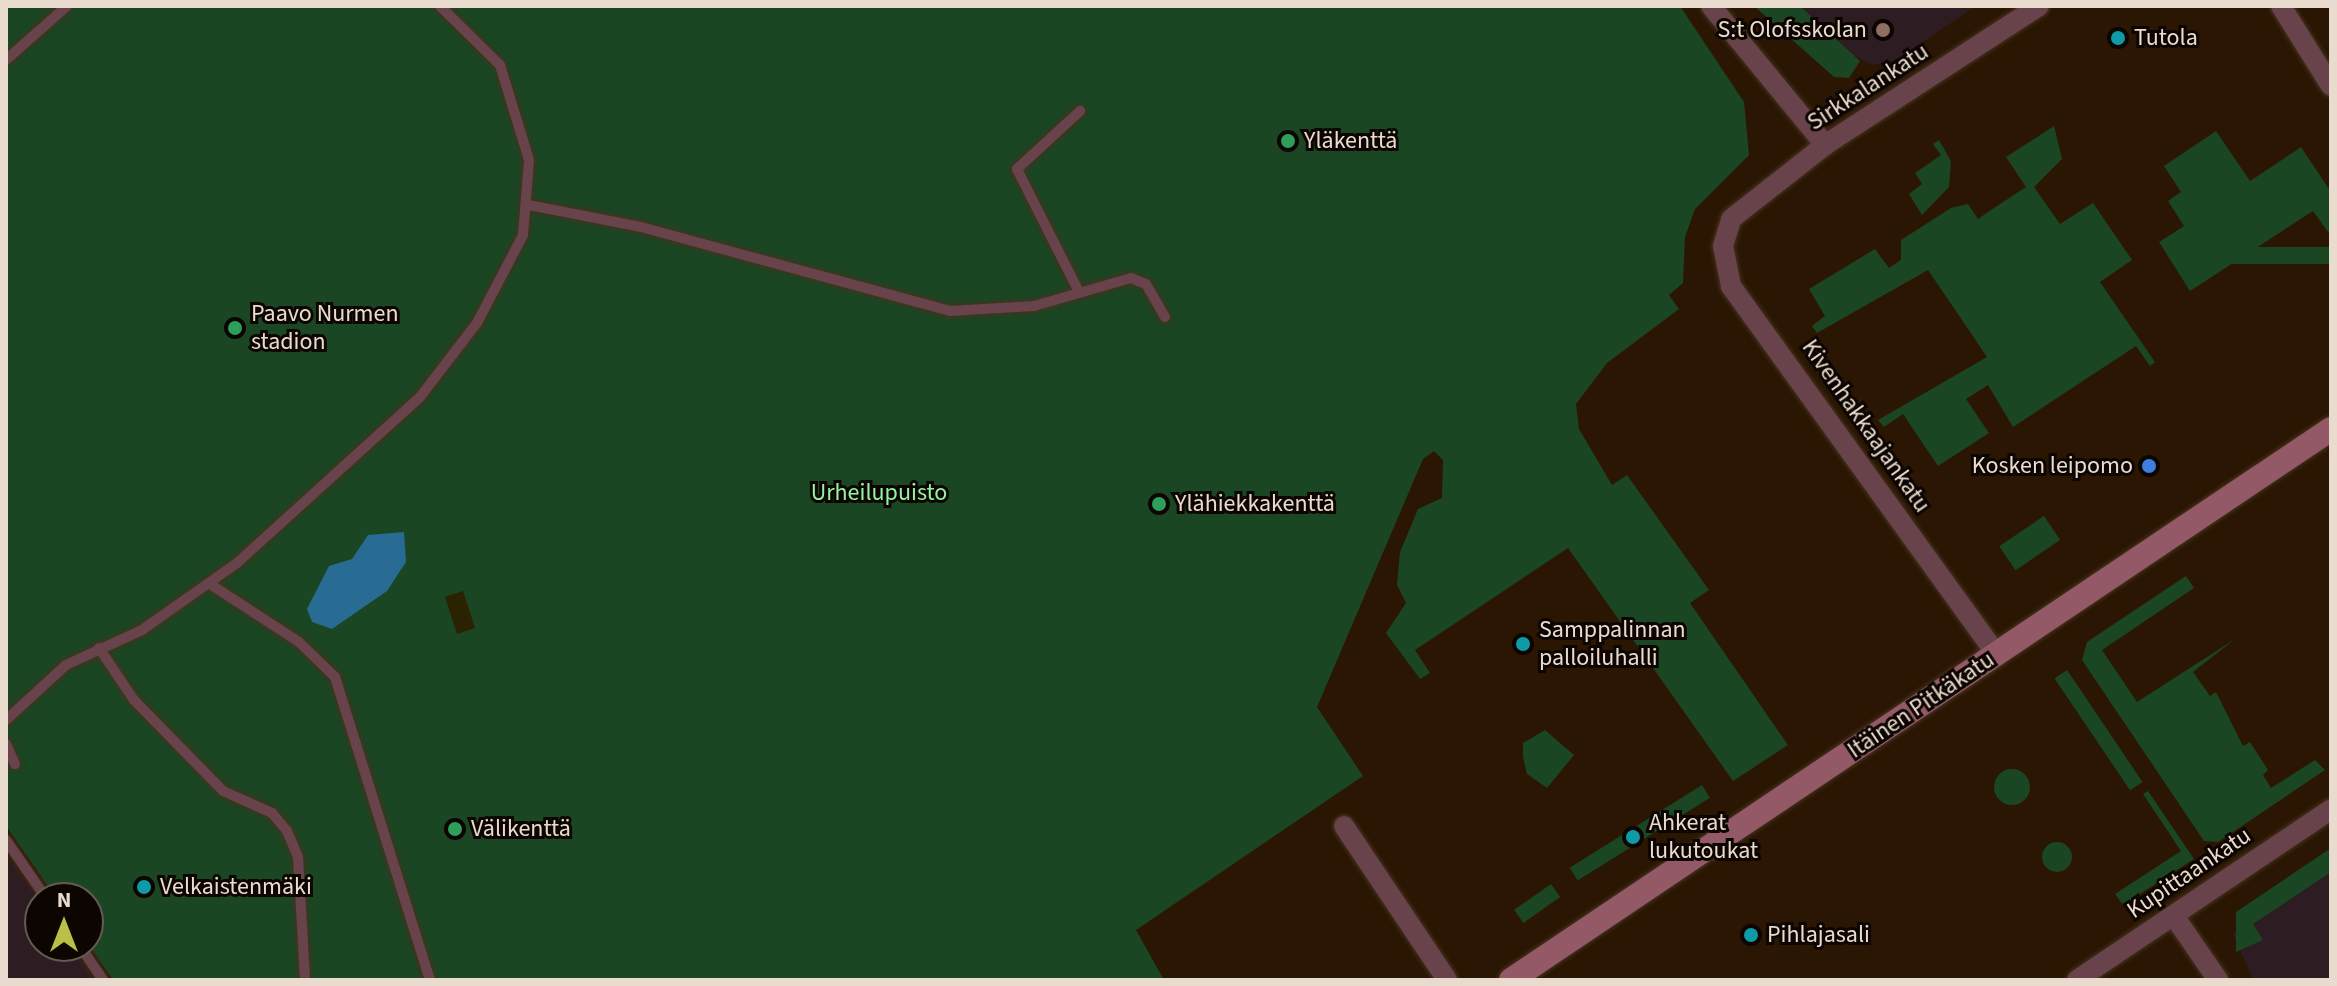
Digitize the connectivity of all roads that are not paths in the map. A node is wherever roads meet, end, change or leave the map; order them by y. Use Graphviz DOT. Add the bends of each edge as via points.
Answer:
graph roads {
  1 [pos="67,6"];
  2 [pos="440,6"];
  3 [pos="1711,6"];
  4 [pos="2039,6"];
  5 [pos="2281,6"];
  6 [pos="6,60"];
  7 [pos="2331,86"];
  8 [pos="1080,111"];
  9 [pos="1825,145"];
  10 [pos="529,205"];
  11 [pos="1731,219"];
  12 [pos="1077,288"];
  13 [pos="1165,317"];
  14 [pos="2331,429"];
  15 [pos="210,584"];
  16 [pos="99,648"];
  17 [pos="1997,655"];
  18 [pos="6,720"];
  19 [pos="6,744"];
  20 [pos="15,764"];
  21 [pos="2331,809"];
  22 [pos="1344,826"];
  23 [pos="6,840"];
  24 [pos="35,882"];
  25 [pos="2174,916"];
  26 [pos="91,962"];
  27 [pos="103,980"];
  28 [pos="305,980"];
  29 [pos="430,980"];
  30 [pos="1447,980"];
  31 [pos="1511,980"];
  32 [pos="2077,980"];
  33 [pos="2218,980"];
  1 -- 6 [label="lane"];
  2 -- 10 [label="lane" via="500,65 522,121"];
  3 -- 9 [label="street"];
  4 -- 9 [label="street, Sirkkalankatu"];
  5 -- 7 [label="street"];
  8 -- 12 [label="lane" via="1017,169"];
  9 -- 11 [label="street, Sirkkalankatu"];
  10 -- 12 [label="lane" via="641,227 950,311 1034,306"];
  10 -- 15 [label="lane" via="504,278 457,355 381,434"];
  11 -- 17 [label="street, Kivenhakkaajankatu" via="1723,246 1731,286"];
  12 -- 13 [label="lane" via="1131,278 1146,284"];
  14 -- 17 [label="main road, Itäinen Pitkäkatu"];
  15 -- 16 [label="lane" via="142,630"];
  15 -- 29 [label="lane" via="299,642 335,677"];
  16 -- 18 [label="lane" via="36,688"];
  16 -- 28 [label="lane" via="134,700 223,791 272,813 287,831 298,857"];
  17 -- 31 [label="main road, Itäinen Pitkäkatu"];
  19 -- 20 [label="lane"];
  21 -- 25 [label="street, Kupittaankatu"];
  22 -- 30 [label="street"];
  23 -- 24 [label="lane"];
  25 -- 32 [label="street, Kupittaankatu"];
  25 -- 33 [label="street"];
  26 -- 27 [label="lane"];
}
